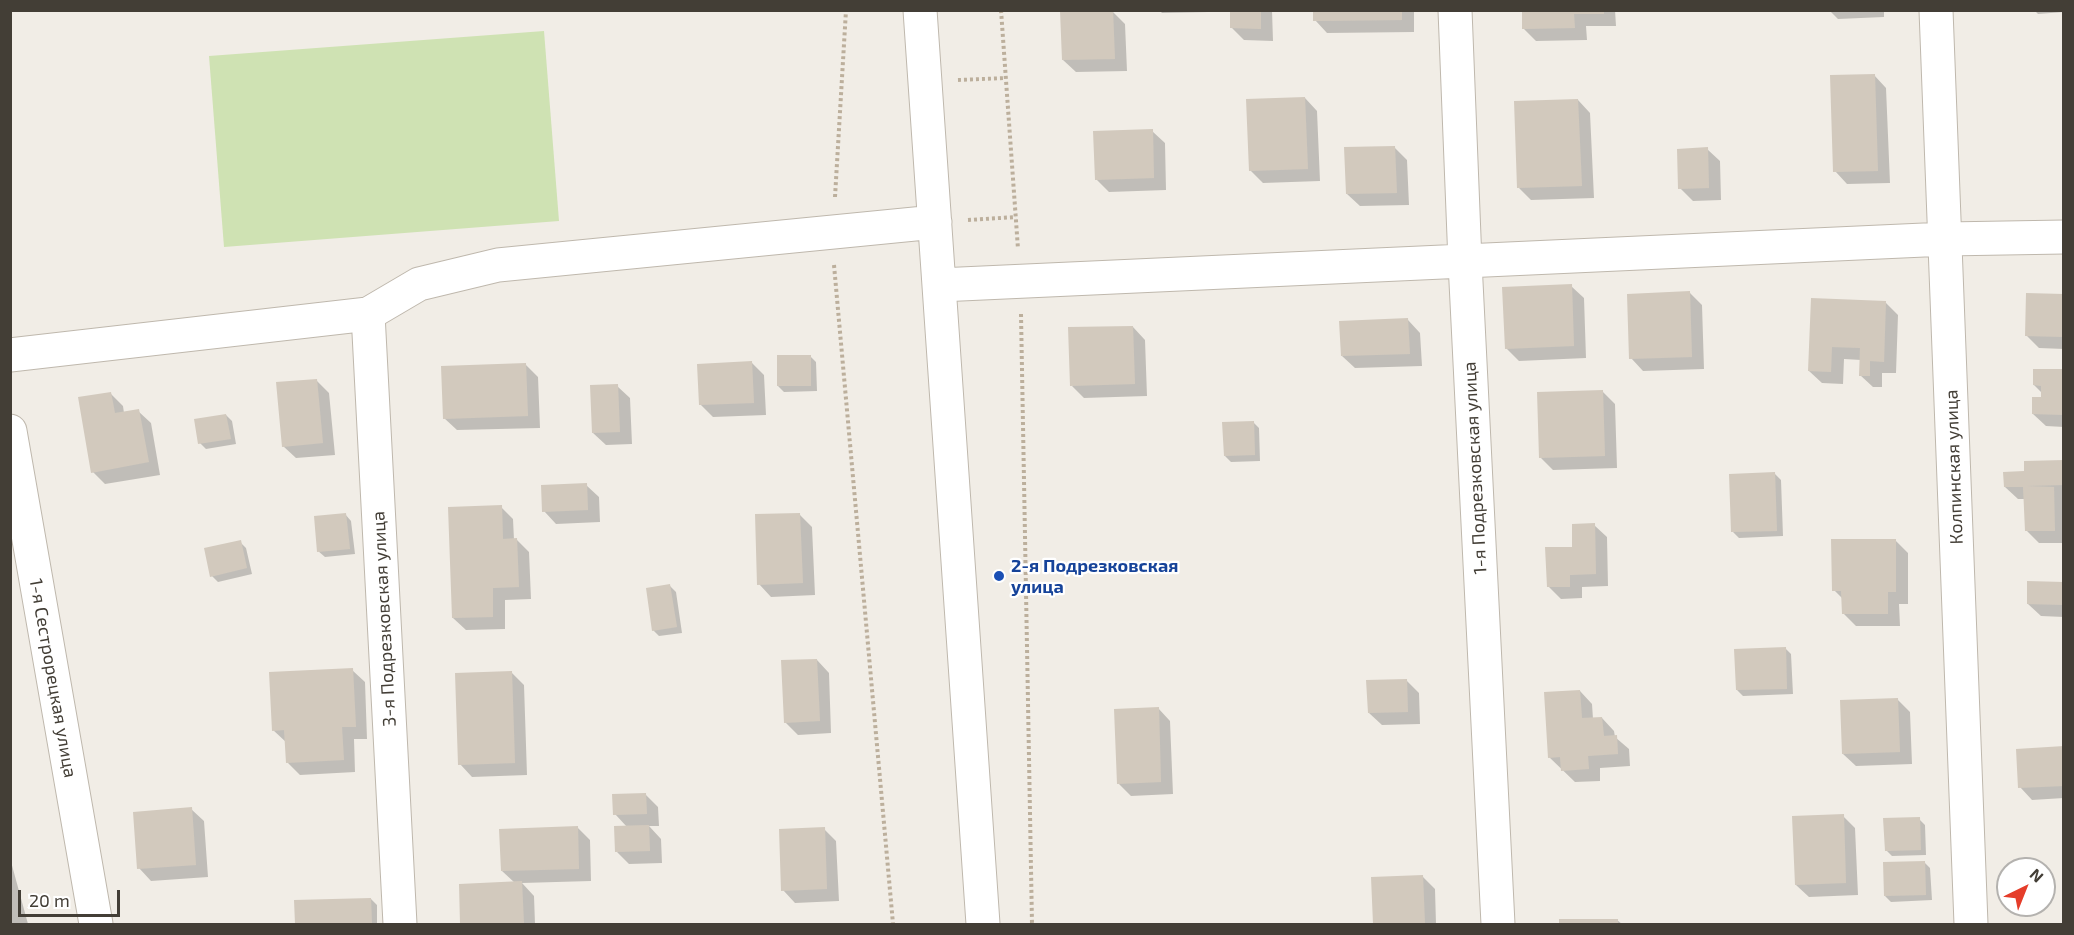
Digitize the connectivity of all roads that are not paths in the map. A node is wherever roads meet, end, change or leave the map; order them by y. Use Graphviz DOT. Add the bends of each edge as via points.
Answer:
graph roads {
  1 [pos="920,10"];
  2 [pos="1455,10"];
  3 [pos="1936,10"];
  4 [pos="935,222"];
  5 [pos="2064,237"];
  6 [pos="1946,239"];
  7 [pos="1465,262"];
  8 [pos="939,285"];
  9 [pos="368,314"];
  10 [pos="10,355"];
  11 [pos="10,431"];
  12 [pos="96,924"];
  13 [pos="400,924"];
  14 [pos="983,924"];
  15 [pos="1498,924"];
  16 [pos="1971,924"];
  1 -- 4 [label="street"];
  2 -- 7 [label="street, 1-я Подрезковская улица"];
  3 -- 6 [label="street, Колпинская улица"];
  4 -- 8 [label="street"];
  4 -- 9 [label="street" via="498,265 419,284"];
  5 -- 6 [label="street"];
  6 -- 7 [label="street"];
  6 -- 16 [label="street, Колпинская улица"];
  7 -- 8 [label="street"];
  7 -- 15 [label="street, 1-я Подрезковская улица"];
  8 -- 14 [label="street"];
  9 -- 10 [label="street"];
  9 -- 13 [label="street, 3-я Подрезковская улица"];
  11 -- 12 [label="street, 1-я Сестрорецкая улица"];
}
